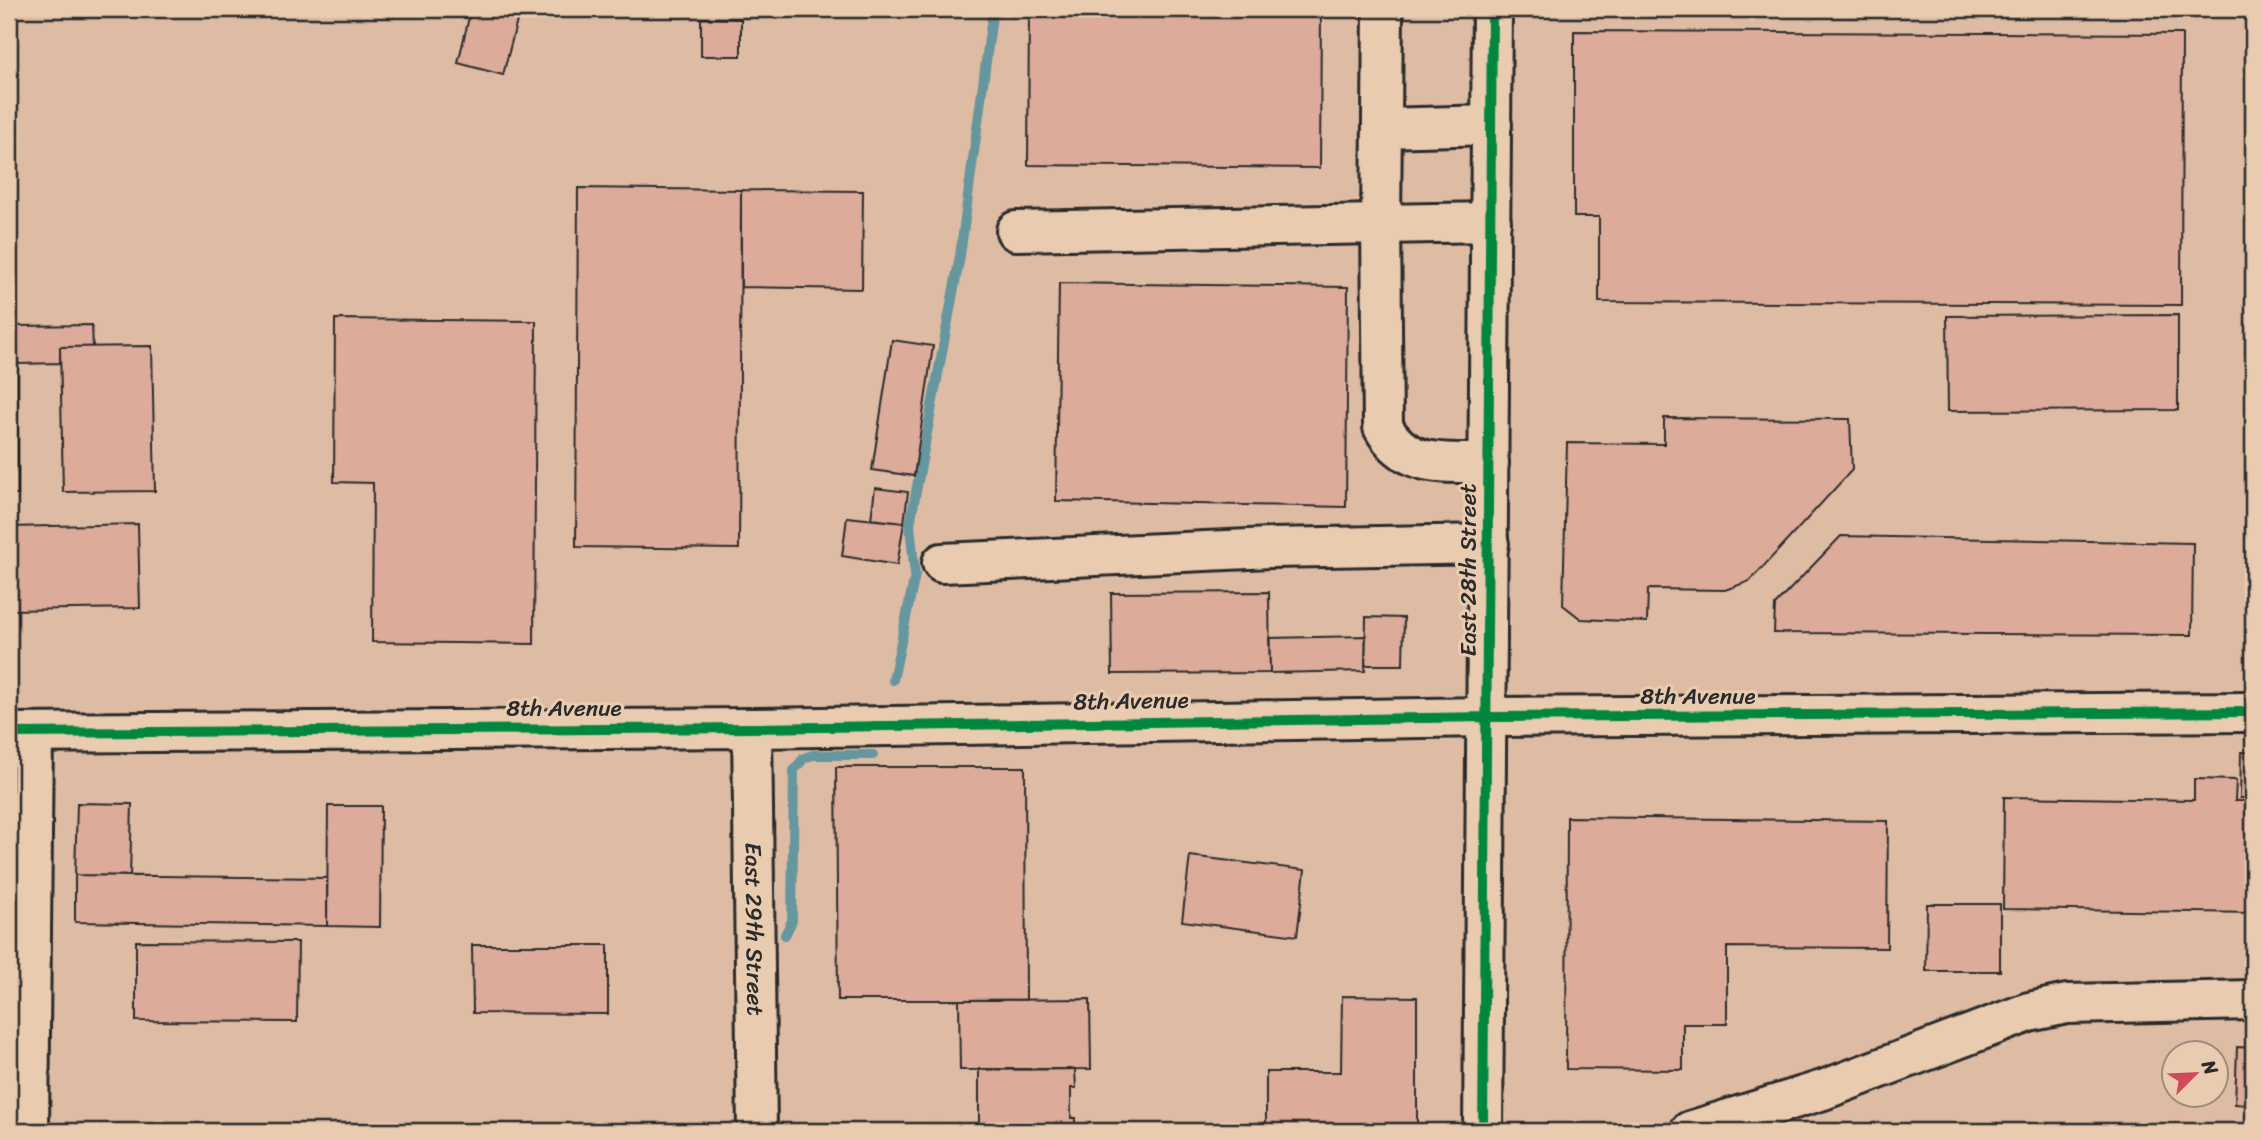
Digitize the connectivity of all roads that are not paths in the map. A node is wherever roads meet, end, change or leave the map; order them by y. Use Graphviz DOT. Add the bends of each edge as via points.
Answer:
graph roads {
  1 [pos="1383,9"];
  2 [pos="1492,9"];
  3 [pos="1492,125"];
  4 [pos="1382,128"];
  5 [pos="1491,222"];
  6 [pos="1381,224"];
  7 [pos="1016,231"];
  8 [pos="1489,463"];
  9 [pos="1489,544"];
  10 [pos="942,563"];
  11 [pos="2253,712"];
  12 [pos="1488,717"];
  13 [pos="752,728"];
  14 [pos="21,733"];
  15 [pos="2253,1000"];
  16 [pos="29,1131"];
  17 [pos="757,1131"];
  18 [pos="1483,1131"];
  19 [pos="1689,1131"];
  1 -- 4 [label="street"];
  2 -- 3 [label="street, East 28th Street"];
  3 -- 4 [label="street"];
  3 -- 5 [label="street, East 28th Street"];
  4 -- 6 [label="street"];
  5 -- 6 [label="street"];
  5 -- 8 [label="street, East 28th Street"];
  6 -- 7 [label="street"];
  6 -- 8 [label="street" via="1383,427 1393,444 1409,456"];
  8 -- 9 [label="street, East 28th Street"];
  9 -- 10 [label="street" via="1270,548"];
  9 -- 12 [label="street, East 28th Street"];
  11 -- 12 [label="street, 8th Avenue"];
  12 -- 13 [label="street, 8th Avenue"];
  12 -- 18 [label="street, East 28th Street"];
  13 -- 14 [label="street, 8th Avenue"];
  13 -- 17 [label="street, East 29th Street"];
  14 -- 16 [label="street"];
  15 -- 19 [label="street" via="2067,1004 2029,1013 1823,1090"];
}
